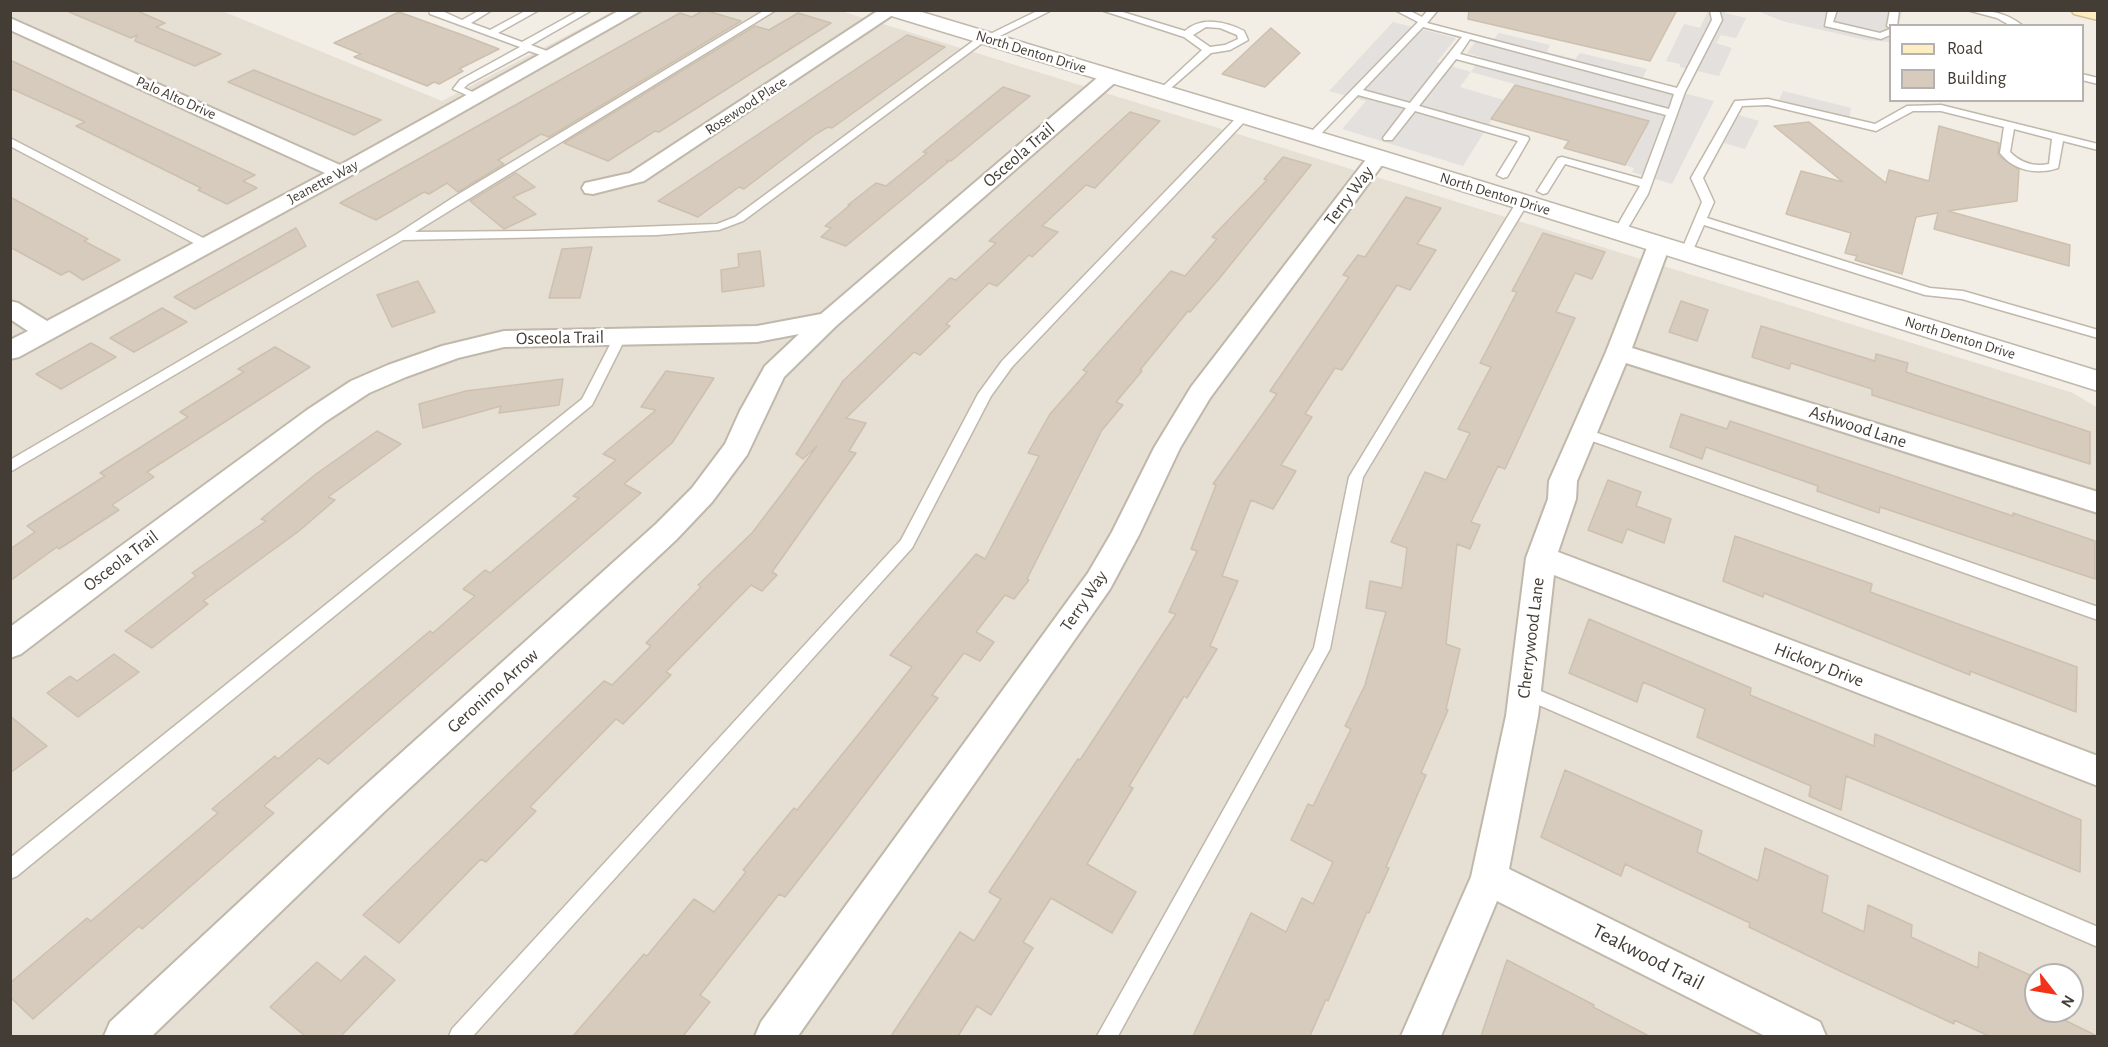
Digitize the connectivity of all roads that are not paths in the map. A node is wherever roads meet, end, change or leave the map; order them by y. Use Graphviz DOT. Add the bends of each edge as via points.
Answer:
graph roads {
  1 [pos="436,10"];
  2 [pos="488,10"];
  3 [pos="535,10"];
  4 [pos="588,10"];
  5 [pos="634,10"];
  6 [pos="772,10"];
  7 [pos="892,10"];
  8 [pos="1048,10"];
  9 [pos="1106,10"];
  10 [pos="1399,10"];
  11 [pos="1434,10"];
  12 [pos="1714,10"];
  13 [pos="1833,10"];
  14 [pos="1971,10"];
  15 [pos="2081,10"];
  16 [pos="2097,14"];
  17 [pos="1422,22"];
  18 [pos="10,23"];
  19 [pos="463,23"];
  20 [pos="2015,24"];
  21 [pos="1889,32"];
  22 [pos="491,33"];
  23 [pos="1187,35"];
  24 [pos="1468,36"];
  25 [pos="985,38"];
  26 [pos="525,46"];
  27 [pos="1208,50"];
  28 [pos="1454,55"];
  29 [pos="552,56"];
  30 [pos="1111,76"];
  31 [pos="1164,92"];
  32 [pos="1356,92"];
  33 [pos="1680,92"];
  34 [pos="478,97"];
  35 [pos="1412,108"];
  36 [pos="1672,112"];
  37 [pos="1244,116"];
  38 [pos="2009,125"];
  39 [pos="1312,137"];
  40 [pos="2058,137"];
  41 [pos="10,141"];
  42 [pos="2097,147"];
  43 [pos="1383,148"];
  44 [pos="341,172"];
  45 [pos="1503,175"];
  46 [pos="1646,184"];
  47 [pos="593,188"];
  48 [pos="1532,197"];
  49 [pos="1700,220"];
  50 [pos="1619,233"];
  51 [pos="401,236"];
  52 [pos="207,245"];
  53 [pos="1672,249"];
  54 [pos="10,308"];
  55 [pos="829,320"];
  56 [pos="46,332"];
  57 [pos="2097,334"];
  58 [pos="620,337"];
  59 [pos="10,351"];
  60 [pos="1618,352"];
  61 [pos="2097,381"];
  62 [pos="1583,433"];
  63 [pos="10,467"];
  64 [pos="2097,503"];
  65 [pos="1541,558"];
  66 [pos="2097,614"];
  67 [pos="10,645"];
  68 [pos="1524,691"];
  69 [pos="2097,771"];
  70 [pos="10,870"];
  71 [pos="1490,878"];
  72 [pos="2097,937"];
  73 [pos="124,1036"];
  74 [pos="459,1036"];
  75 [pos="775,1036"];
  76 [pos="1107,1036"];
  77 [pos="1421,1036"];
  78 [pos="1806,1036"];
  1 -- 19 [label="lane" via="433,12"];
  2 -- 19 [label="lane"];
  3 -- 22 [label="lane"];
  4 -- 26 [label="lane"];
  5 -- 29 [label="street, Jeanette Way"];
  6 -- 51 [label="lane"];
  7 -- 25 [label="street, North Denton Drive"];
  7 -- 47 [label="street, Rosewood Place" via="637,177"];
  8 -- 25 [label="lane"];
  9 -- 23 [label="lane"];
  10 -- 17 [label="lane"];
  11 -- 17 [label="lane"];
  12 -- 33 [label="lane" via="1717,20"];
  13 -- 21 [label="lane" via="1828,24 1881,36"];
  14 -- 20 [label="lane" via="2000,16"];
  15 -- 16 [label="main road"];
  17 -- 24 [label="lane"];
  17 -- 32 [label="lane"];
  18 -- 44 [label="street, Palo Alto Drive"];
  19 -- 22 [label="lane"];
  22 -- 26 [label="lane"];
  23 -- 27 [label="lane"];
  23 -- 27 [label="lane" via="1203,25 1230,27 1241,33 1243,40 1227,48"];
  24 -- 28 [label="lane"];
  24 -- 33 [label="lane"];
  25 -- 30 [label="street, North Denton Drive"];
  25 -- 51 [label="lane" via="739,219 719,227"];
  26 -- 29 [label="lane"];
  26 -- 34 [label="lane" via="458,89"];
  27 -- 31 [label="lane"];
  28 -- 35 [label="lane"];
  28 -- 36 [label="lane"];
  29 -- 34 [label="street, Jeanette Way"];
  30 -- 31 [label="street, North Denton Drive"];
  30 -- 55 [label="street, Osceola Trail"];
  31 -- 37 [label="street, North Denton Drive"];
  32 -- 35 [label="lane"];
  32 -- 39 [label="lane"];
  33 -- 36 [label="lane"];
  34 -- 44 [label="street, Jeanette Way"];
  35 -- 43 [label="lane"];
  35 -- 45 [label="lane" via="1524,139"];
  36 -- 46 [label="lane"];
  37 -- 39 [label="street, North Denton Drive"];
  37 -- 74 [label="lane" via="1007,364 985,394 907,544"];
  38 -- 40 [label="lane"];
  38 -- 40 [label="lane" via="2005,153 2011,161 2032,167 2046,170 2054,166"];
  38 -- 49 [label="lane" via="1941,108 1911,108 1876,128 1768,102 1739,103 1697,178 1708,202"];
  39 -- 43 [label="street, North Denton Drive"];
  40 -- 42 [label="lane"];
  41 -- 52 [label="lane"];
  43 -- 48 [label="street, North Denton Drive"];
  43 -- 75 [label="street, Terry Way" via="1200,393 1167,448 1099,581"];
  44 -- 52 [label="street, Jeanette Way"];
  46 -- 48 [label="lane" via="1563,160"];
  46 -- 50 [label="lane"];
  48 -- 50 [label="street, North Denton Drive"];
  48 -- 76 [label="lane" via="1356,477 1322,649"];
  49 -- 53 [label="lane"];
  49 -- 57 [label="lane" via="1929,292 1963,295"];
  50 -- 53 [label="street, North Denton Drive"];
  51 -- 63 [label="lane"];
  52 -- 56 [label="street, Jeanette Way"];
  53 -- 60 [label="street, Cherrywood Lane"];
  53 -- 61 [label="street, North Denton Drive"];
  54 -- 56 [label="street"];
  55 -- 58 [label="street, Osceola Trail" via="757,334"];
  55 -- 73 [label="street, Geronimo Arrow" via="774,372 737,448 702,495 666,532 373,800"];
  56 -- 59 [label="street, Jeanette Way"];
  58 -- 67 [label="street, Osceola Trail" via="504,339 451,352 360,387 306,423"];
  58 -- 70 [label="lane" via="587,402"];
  60 -- 62 [label="street, Cherrywood Lane"];
  60 -- 64 [label="street, Ashwood Lane"];
  62 -- 65 [label="street, Cherrywood Lane" via="1563,481 1562,499"];
  62 -- 66 [label="lane"];
  65 -- 68 [label="street, Cherrywood Lane"];
  65 -- 69 [label="street, Hickory Drive"];
  68 -- 71 [label="street, Cherrywood Lane"];
  68 -- 72 [label="lane"];
  71 -- 77 [label="street, Cherrywood Lane"];
  71 -- 78 [label="street, Teakwood Trail"];
}
